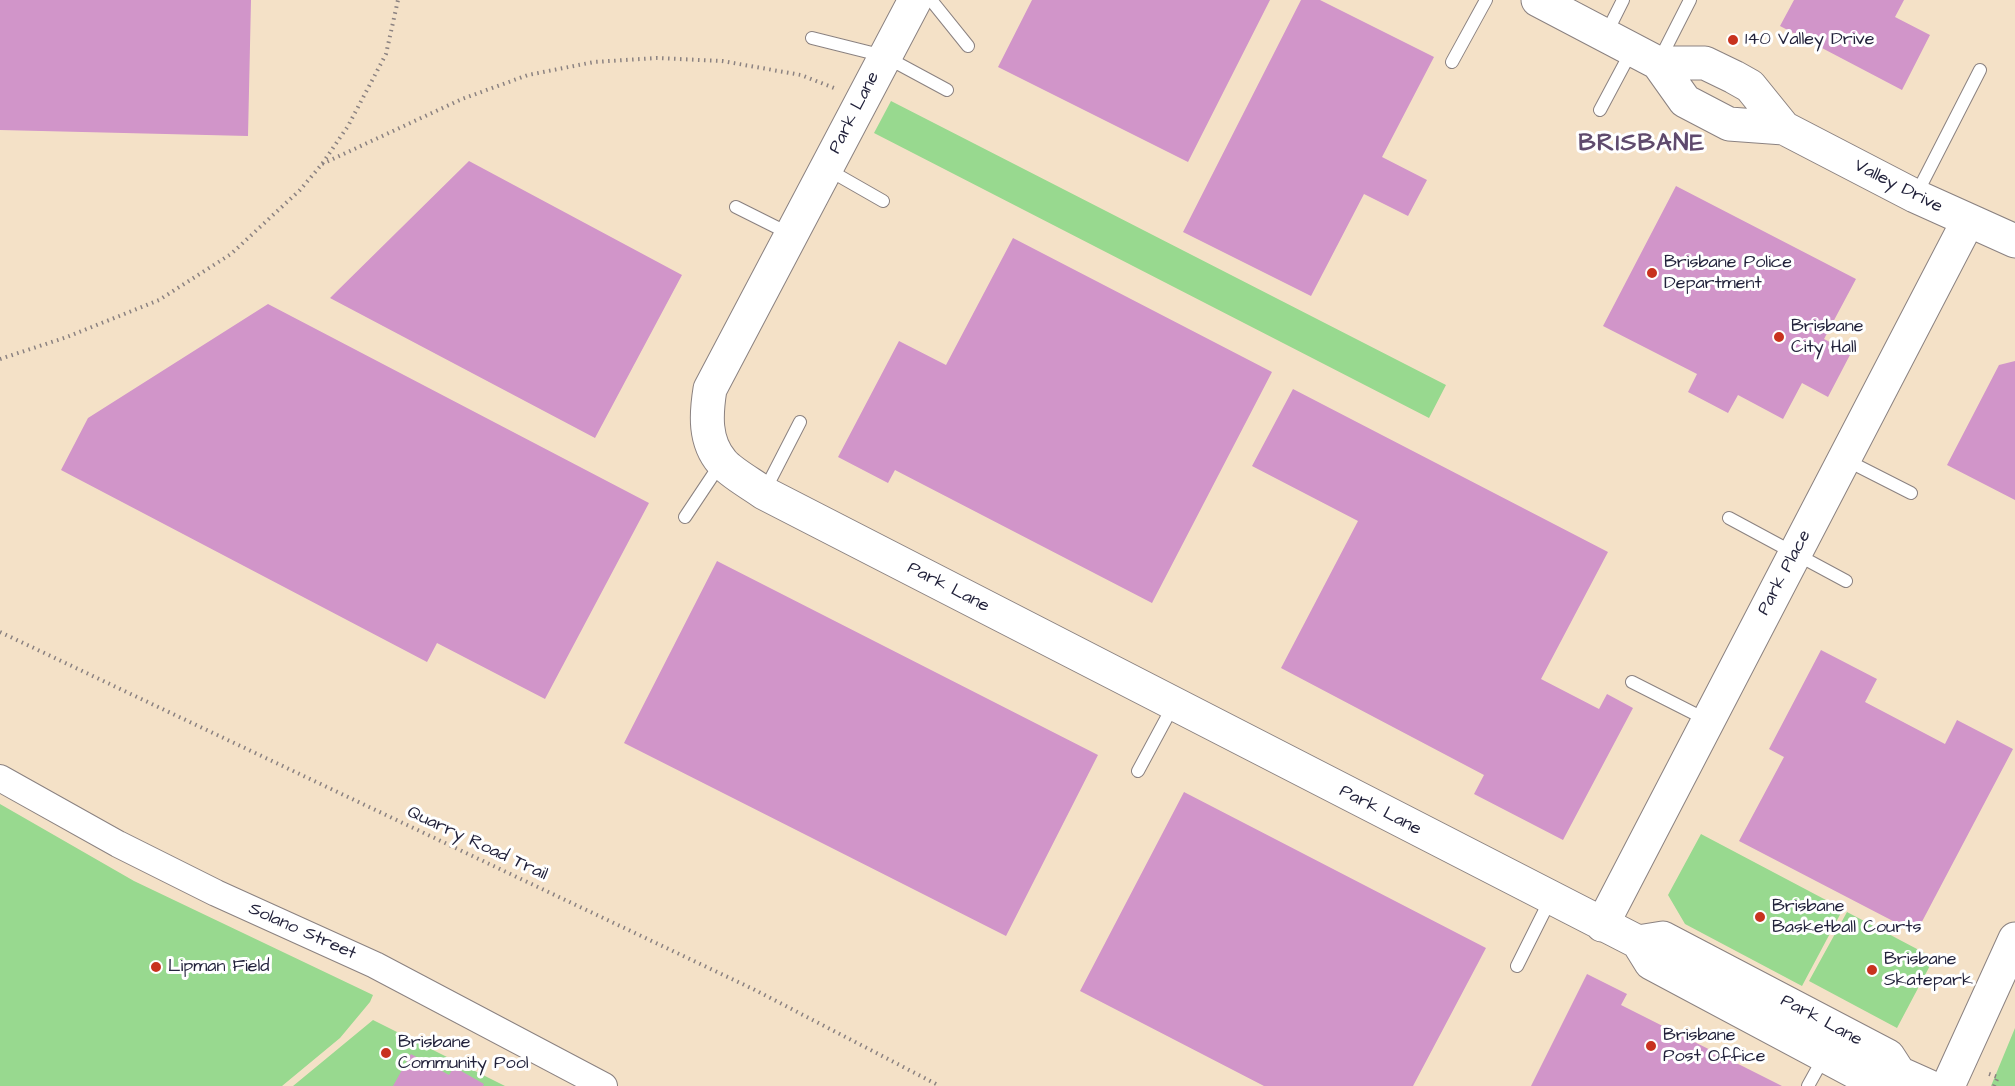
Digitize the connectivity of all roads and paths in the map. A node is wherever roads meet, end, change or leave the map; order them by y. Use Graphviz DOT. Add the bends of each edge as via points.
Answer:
graph roads {
  1 [pos="398,0"];
  2 [pos="915,0"];
  3 [pos="931,0"];
  4 [pos="1486,0"];
  5 [pos="1539,0"];
  6 [pos="1623,0"];
  7 [pos="1690,0"];
  8 [pos="812,38"];
  9 [pos="968,46"];
  10 [pos="1632,49"];
  11 [pos="884,56"];
  12 [pos="1452,62"];
  13 [pos="1980,70"];
  14 [pos="947,90"];
  15 [pos="862,99"];
  16 [pos="1600,110"];
  17 [pos="1784,128"];
  18 [pos="322,164"];
  19 [pos="826,169"];
  20 [pos="1915,196"];
  21 [pos="883,201"];
  22 [pos="736,207"];
  23 [pos="1968,221"];
  24 [pos="791,235"];
  25 [pos="2015,241"];
  26 [pos="0,359"];
  27 [pos="800,422"];
  28 [pos="1845,460"];
  29 [pos="722,462"];
  30 [pos="764,493"];
  31 [pos="1911,493"];
  32 [pos="685,517"];
  33 [pos="1730,518"];
  34 [pos="1796,552"];
  35 [pos="1846,581"];
  36 [pos="0,632"];
  37 [pos="1632,682"];
  38 [pos="1173,705"];
  39 [pos="1708,721"];
  40 [pos="1138,771"];
  41 [pos="0,778"];
  42 [pos="1551,899"];
  43 [pos="1602,925"];
  44 [pos="2015,939"];
  45 [pos="1638,942"];
  46 [pos="1517,966"];
  47 [pos="1824,1056"];
  48 [pos="1998,1077"];
  49 [pos="1913,1080"];
  50 [pos="604,1086"];
  51 [pos="940,1086"];
  52 [pos="1808,1086"];
  53 [pos="1948,1086"];
  54 [pos="1994,1086"];
  1 -- 18 [label="path" via="386,54 348,126"];
  2 -- 11 [label="street, Park Lane"];
  3 -- 9 [label="lane"];
  4 -- 12 [label="lane"];
  5 -- 10 [label="street, Valley Drive"];
  6 -- 10 [label="lane"];
  7 -- 10 [label="lane"];
  8 -- 11 [label="lane"];
  10 -- 16 [label="lane"];
  10 -- 17 [label="street, Valley Drive" via="1705,63 1734,77 1750,86"];
  10 -- 17 [label="street, Valley Drive" via="1685,101 1729,124"];
  11 -- 14 [label="lane"];
  11 -- 15 [label="street, Park Lane"];
  13 -- 20 [label="lane"];
  15 -- 18 [label="path" via="801,75 723,61 657,58 594,62 528,75 462,99"];
  15 -- 19 [label="street, Park Lane"];
  17 -- 20 [label="street, Valley Drive"];
  18 -- 26 [label="path" via="300,190 231,254 159,300 67,338"];
  19 -- 21 [label="lane"];
  19 -- 24 [label="street, Park Lane"];
  20 -- 23 [label="street, Valley Drive"];
  22 -- 24 [label="lane"];
  23 -- 25 [label="street, Valley Drive"];
  23 -- 28 [label="street, Park Place"];
  24 -- 29 [label="street, Park Lane" via="710,389 706,415 710,439"];
  27 -- 30 [label="lane"];
  28 -- 31 [label="lane"];
  28 -- 34 [label="street, Park Place"];
  29 -- 30 [label="street, Park Lane"];
  29 -- 32 [label="lane"];
  30 -- 38 [label="street, Park Lane"];
  33 -- 34 [label="lane"];
  34 -- 35 [label="lane"];
  34 -- 39 [label="street, Park Place"];
  36 -- 51 [label="path, Quarry Road Trail" via="753,989"];
  37 -- 39 [label="lane"];
  38 -- 40 [label="lane"];
  38 -- 42 [label="street, Park Lane"];
  39 -- 43 [label="street, Park Place"];
  41 -- 50 [label="street, Solano Street" via="117,844 375,965"];
  42 -- 43 [label="street, Park Lane"];
  42 -- 46 [label="lane"];
  43 -- 45 [label="street, Park Lane"];
  44 -- 53 [label="street"];
  45 -- 47 [label="street, Park Lane" via="1651,963"];
  45 -- 49 [label="street, Park Lane" via="1663,938 1888,1056"];
  47 -- 49 [label="street, Park Lane" via="1874,1082"];
  47 -- 52 [label="lane"];
  48 -- 54 [label="path"];
}
